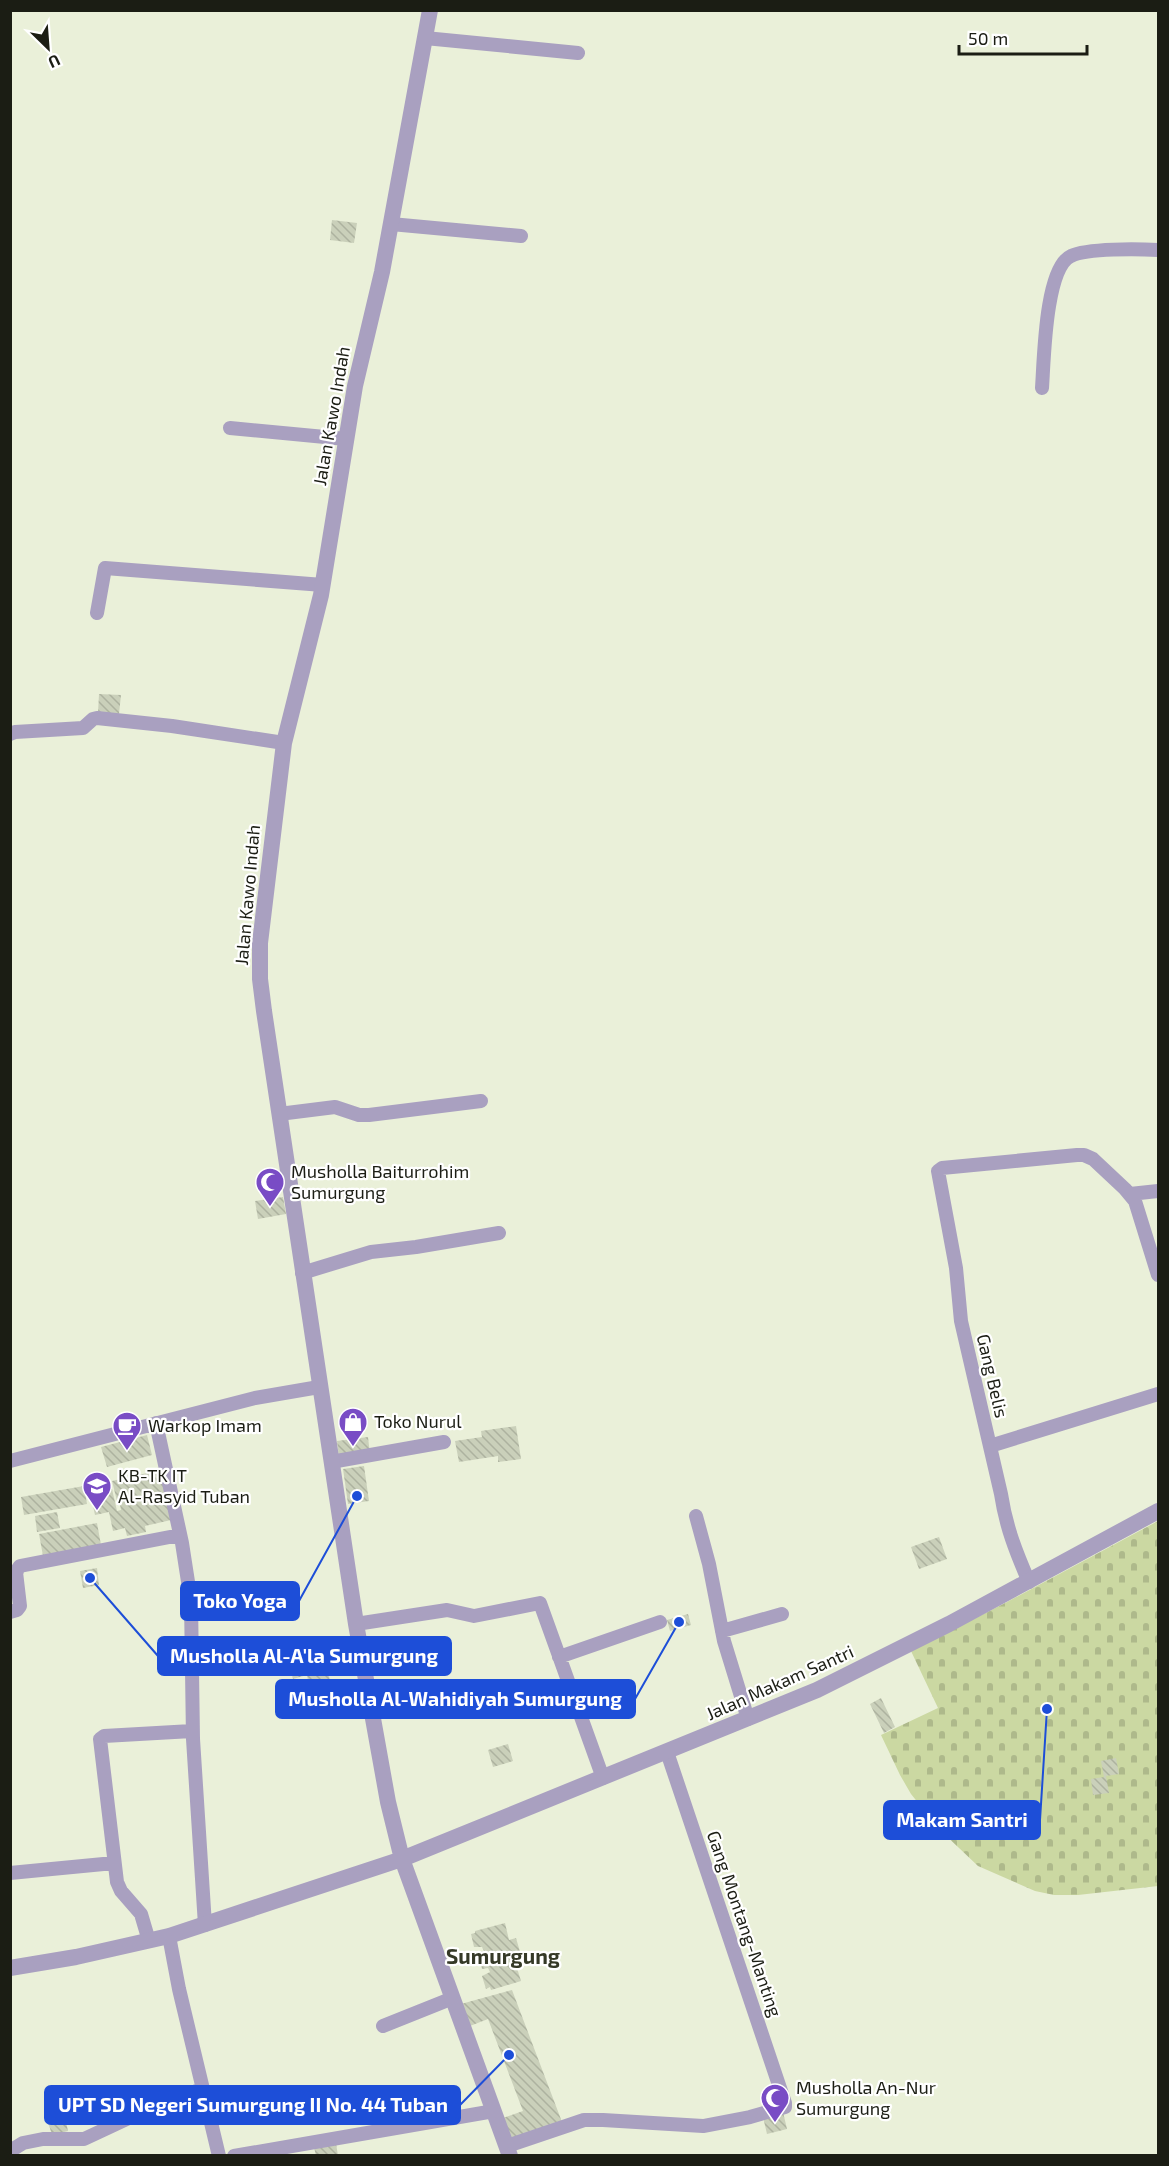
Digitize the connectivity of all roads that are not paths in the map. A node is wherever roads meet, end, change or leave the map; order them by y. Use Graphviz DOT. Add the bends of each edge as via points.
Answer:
graph roads {
  1 [pos="430,10"];
  2 [pos="425,38"];
  3 [pos="578,53"];
  4 [pos="391,224"];
  5 [pos="521,236"];
  6 [pos="1158,250"];
  7 [pos="1042,388"];
  8 [pos="231,428"];
  9 [pos="346,439"];
  10 [pos="323,585"];
  11 [pos="97,613"];
  12 [pos="10,734"];
  13 [pos="284,743"];
  14 [pos="481,1101"];
  15 [pos="279,1114"];
  16 [pos="1158,1191"];
  17 [pos="1130,1194"];
  18 [pos="499,1233"];
  19 [pos="302,1273"];
  20 [pos="1158,1275"];
  21 [pos="319,1387"];
  22 [pos="1158,1394"];
  23 [pos="156,1423"];
  24 [pos="444,1442"];
  25 [pos="990,1446"];
  26 [pos="10,1461"];
  27 [pos="331,1461"];
  28 [pos="1158,1511"];
  29 [pos="696,1516"];
  30 [pos="180,1534"];
  31 [pos="1029,1582"];
  32 [pos="10,1612"];
  33 [pos="782,1614"];
  34 [pos="660,1622"];
  35 [pos="356,1624"];
  36 [pos="722,1632"];
  37 [pos="559,1657"];
  38 [pos="748,1719"];
  39 [pos="192,1731"];
  40 [pos="667,1752"];
  41 [pos="603,1778"];
  42 [pos="402,1859"];
  43 [pos="114,1863"];
  44 [pos="10,1873"];
  45 [pos="205,1925"];
  46 [pos="169,1936"];
  47 [pos="149,1941"];
  48 [pos="10,1968"];
  49 [pos="453,1998"];
  50 [pos="383,2026"];
  51 [pos="203,2089"];
  52 [pos="494,2111"];
  53 [pos="10,2151"];
  54 [pos="508,2151"];
  55 [pos="219,2156"];
  56 [pos="234,2156"];
  1 -- 2 [label="street, Jalan Kawo Indah"];
  2 -- 3 [label="street"];
  2 -- 4 [label="street, Jalan Kawo Indah"];
  4 -- 5 [label="street"];
  4 -- 9 [label="street, Jalan Kawo Indah"];
  6 -- 7 [label="street" via="1083,252 1069,256 1054,280"];
  8 -- 9 [label="street"];
  9 -- 10 [label="street, Jalan Kawo Indah"];
  10 -- 11 [label="street" via="106,568"];
  10 -- 13 [label="street, Jalan Kawo Indah"];
  12 -- 13 [label="street" via="82,728 97,718"];
  13 -- 15 [label="street, Jalan Kawo Indah" via="260,943 262,1002"];
  14 -- 15 [label="street" via="369,1115 335,1107"];
  15 -- 19 [label="street, Jalan Kawo Indah"];
  16 -- 17 [label="street"];
  17 -- 20 [label="street" via="1139,1209"];
  17 -- 25 [label="street, Gang Belis" via="1093,1159 1082,1155 942,1168 938,1174 956,1268 961,1321"];
  18 -- 19 [label="street" via="371,1252"];
  19 -- 21 [label="street, Jalan Kawo Indah"];
  21 -- 23 [label="street" via="255,1398"];
  21 -- 27 [label="street, Jalan Kawo Indah"];
  22 -- 25 [label="street"];
  23 -- 26 [label="street"];
  23 -- 30 [label="street"];
  24 -- 27 [label="street"];
  25 -- 31 [label="street, Gang Belis" via="1008,1530"];
  27 -- 35 [label="street, Jalan Kawo Indah"];
  28 -- 31 [label="street, Jalan Makam Santri"];
  29 -- 36 [label="street" via="710,1564"];
  30 -- 32 [label="street" via="20,1566 16,1570 20,1606"];
  30 -- 39 [label="street" via="192,1617"];
  31 -- 38 [label="street, Jalan Makam Santri" via="849,1675"];
  33 -- 36 [label="street"];
  34 -- 37 [label="street"];
  35 -- 37 [label="street" via="449,1610 474,1616 539,1603"];
  35 -- 42 [label="street, Jalan Kawo Indah"];
  36 -- 38 [label="street"];
  37 -- 41 [label="street"];
  38 -- 40 [label="street, Jalan Makam Santri"];
  39 -- 43 [label="street" via="100,1738"];
  39 -- 45 [label="street"];
  40 -- 41 [label="street, Jalan Makam Santri"];
  40 -- 54 [label="street, Gang Montang-Manting" via="785,2107 703,2126 585,2120"];
  41 -- 42 [label="street, Jalan Makam Santri"];
  42 -- 45 [label="street, Jalan Makam Santri"];
  42 -- 49 [label="street, Jalan Kawo Indah"];
  43 -- 44 [label="street"];
  43 -- 47 [label="street" via="118,1885 141,1914"];
  45 -- 46 [label="street, Jalan Makam Santri"];
  46 -- 47 [label="street, Jalan Makam Santri"];
  46 -- 51 [label="street"];
  47 -- 48 [label="street, Jalan Makam Santri"];
  49 -- 50 [label="street"];
  49 -- 52 [label="street, Jalan Kawo Indah"];
  51 -- 53 [label="street" via="161,2103 84,2139 45,2139"];
  51 -- 55 [label="street"];
  52 -- 54 [label="street, Jalan Kawo Indah"];
  52 -- 56 [label="street"];
}
